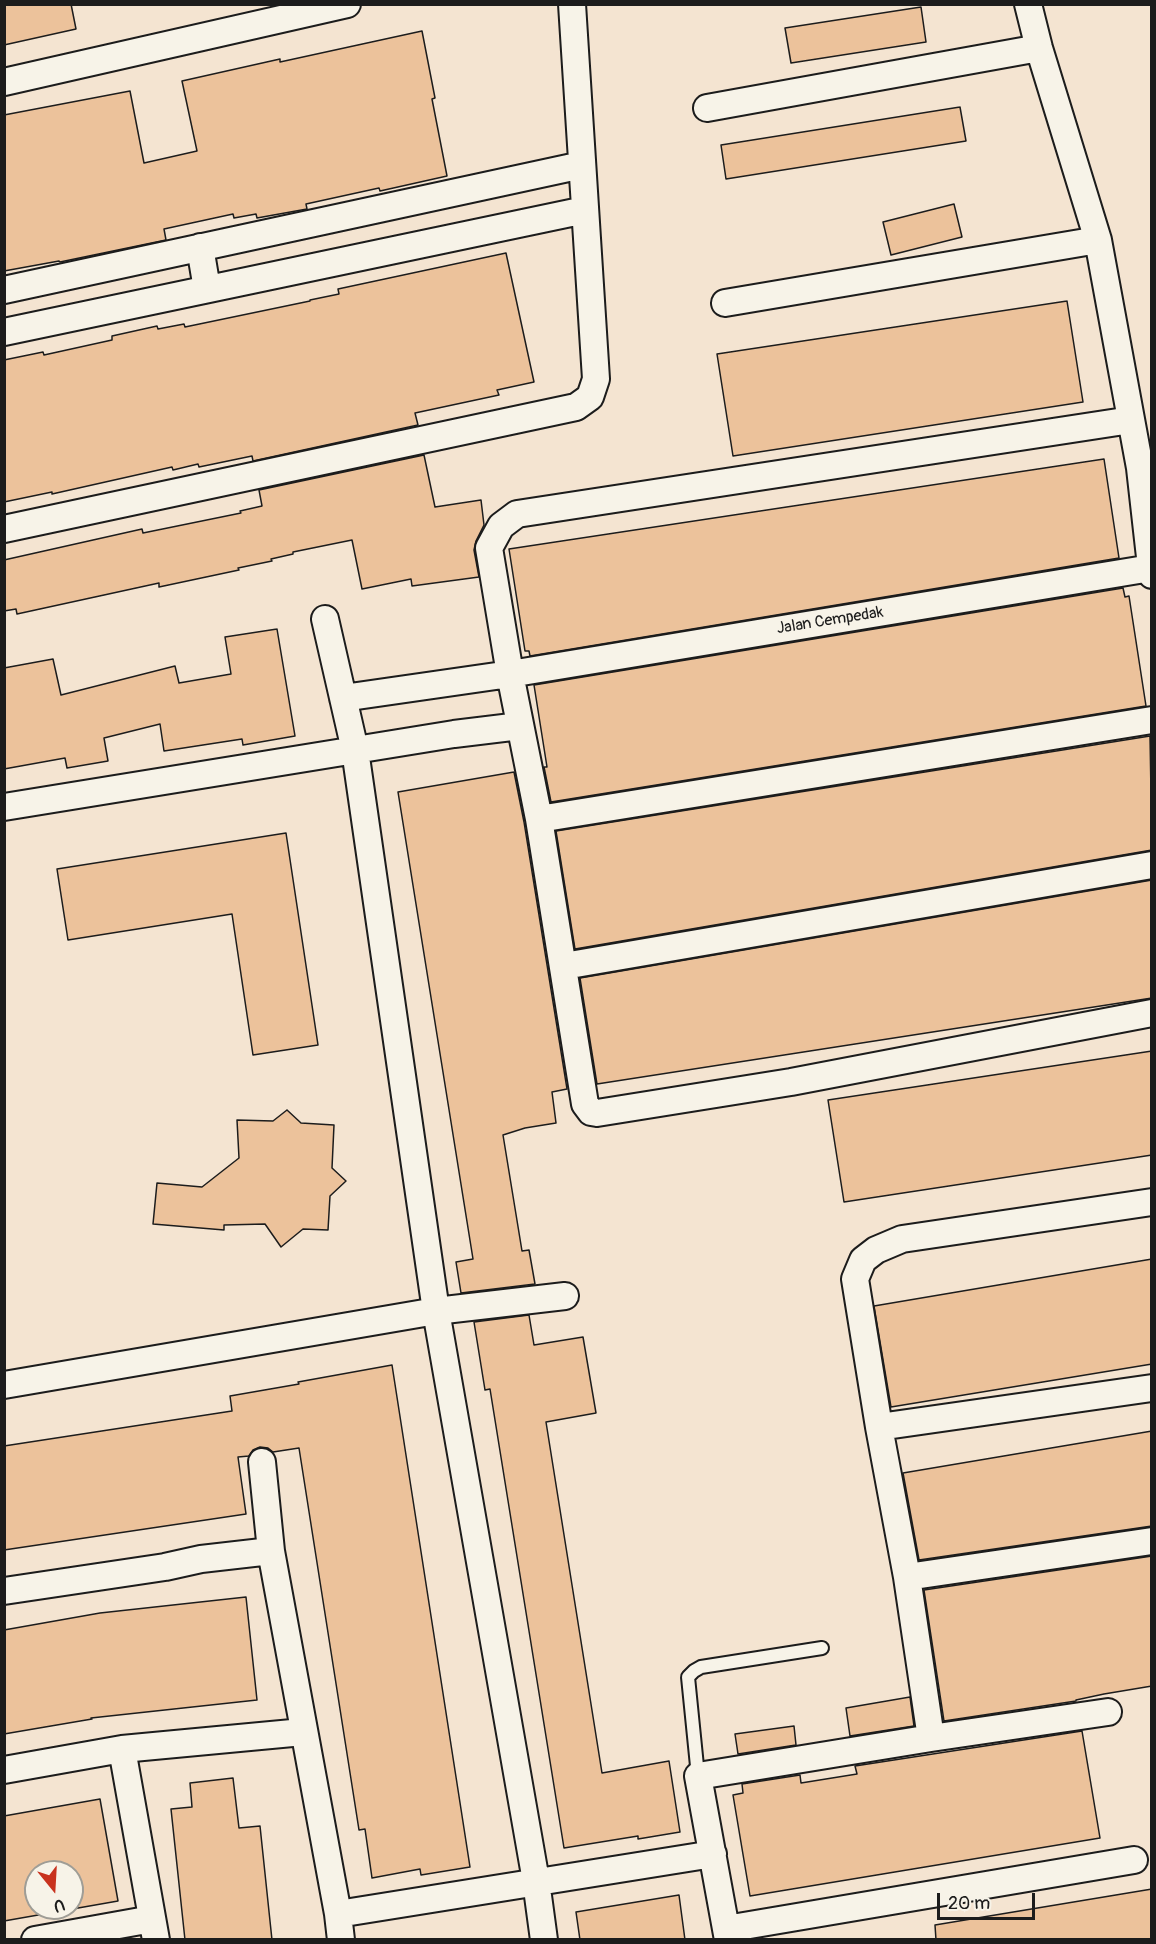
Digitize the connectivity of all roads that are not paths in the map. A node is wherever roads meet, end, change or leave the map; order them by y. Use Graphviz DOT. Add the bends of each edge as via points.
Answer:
graph roads {
  1 [pos="347,4"];
  2 [pos="572,4"];
  3 [pos="1028,4"];
  4 [pos="1039,48"];
  5 [pos="4,82"];
  6 [pos="707,108"];
  7 [pos="582,165"];
  8 [pos="585,210"];
  9 [pos="1098,240"];
  10 [pos="200,248"];
  11 [pos="207,289"];
  12 [pos="4,290"];
  13 [pos="725,303"];
  14 [pos="4,332"];
  15 [pos="1131,420"];
  16 [pos="1146,468"];
  17 [pos="4,529"];
  18 [pos="1151,571"];
  19 [pos="325,619"];
  20 [pos="510,674"];
  21 [pos="343,698"];
  22 [pos="1152,720"];
  23 [pos="520,726"];
  24 [pos="355,750"];
  25 [pos="4,807"];
  26 [pos="539,819"];
  27 [pos="1152,865"];
  28 [pos="564,966"];
  29 [pos="1152,1013"];
  30 [pos="1152,1202"];
  31 [pos="565,1296"];
  32 [pos="436,1311"];
  33 [pos="4,1385"];
  34 [pos="1152,1388"];
  35 [pos="879,1427"];
  36 [pos="262,1461"];
  37 [pos="1152,1541"];
  38 [pos="271,1551"];
  39 [pos="907,1577"];
  40 [pos="4,1591"];
  41 [pos="822,1648"];
  42 [pos="1108,1712"];
  43 [pos="303,1732"];
  44 [pos="931,1738"];
  45 [pos="122,1749"];
  46 [pos="4,1770"];
  47 [pos="698,1776"];
  48 [pos="713,1854"];
  49 [pos="1134,1860"];
  50 [pos="536,1881"];
  51 [pos="338,1914"];
  52 [pos="154,1929"];
  53 [pos="727,1934"];
  54 [pos="35,1940"];
  55 [pos="341,1940"];
  56 [pos="544,1940"];
  1 -- 5 [label="street"];
  2 -- 7 [label="street"];
  3 -- 4 [label="street"];
  4 -- 6 [label="street"];
  4 -- 9 [label="street"];
  7 -- 8 [label="street"];
  7 -- 10 [label="street"];
  8 -- 11 [label="street"];
  8 -- 17 [label="street" via="596,379 590,396 576,407"];
  9 -- 13 [label="street"];
  9 -- 15 [label="street"];
  10 -- 11 [label="street"];
  10 -- 12 [label="street"];
  11 -- 14 [label="street"];
  15 -- 16 [label="street"];
  15 -- 20 [label="street" via="516,514 501,526 489,548"];
  16 -- 18 [label="street"];
  18 -- 20 [label="street, Jalan Cempedak"];
  19 -- 21 [label="street"];
  20 -- 21 [label="street, Jalan Cempedak"];
  20 -- 23 [label="street"];
  21 -- 24 [label="street"];
  22 -- 26 [label="street"];
  23 -- 24 [label="street"];
  23 -- 26 [label="street"];
  24 -- 25 [label="street"];
  24 -- 32 [label="street"];
  26 -- 28 [label="street"];
  27 -- 28 [label="street"];
  28 -- 29 [label="street" via="585,1104 597,1113 802,1080"];
  30 -- 35 [label="street" via="902,1239 863,1260 855,1279"];
  31 -- 32 [label="street"];
  32 -- 33 [label="street"];
  32 -- 50 [label="street"];
  34 -- 35 [label="street"];
  35 -- 39 [label="street"];
  36 -- 38 [label="street"];
  37 -- 39 [label="street"];
  38 -- 40 [label="street"];
  38 -- 43 [label="street"];
  39 -- 44 [label="street"];
  41 -- 47 [label="lane" via="701,1667 688,1677"];
  42 -- 44 [label="street"];
  43 -- 45 [label="street"];
  43 -- 51 [label="street"];
  44 -- 47 [label="street"];
  45 -- 46 [label="street"];
  45 -- 52 [label="street"];
  47 -- 48 [label="street"];
  48 -- 50 [label="street"];
  48 -- 53 [label="street"];
  49 -- 53 [label="street"];
  50 -- 51 [label="street"];
  50 -- 56 [label="street"];
  51 -- 55 [label="street"];
  52 -- 54 [label="street"];
}
